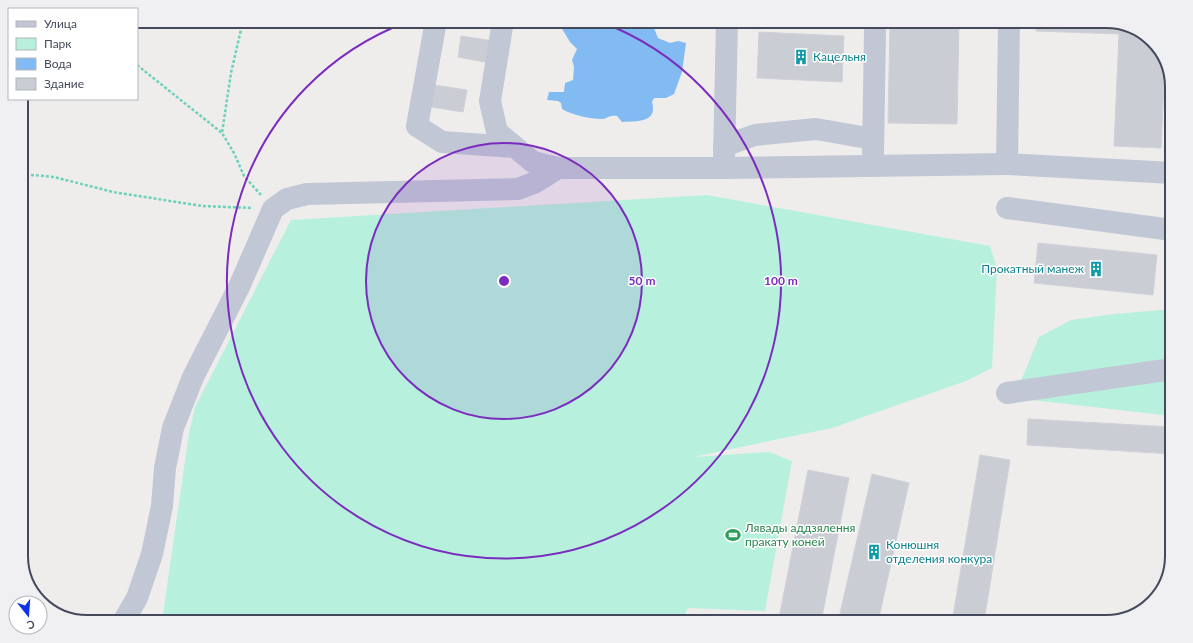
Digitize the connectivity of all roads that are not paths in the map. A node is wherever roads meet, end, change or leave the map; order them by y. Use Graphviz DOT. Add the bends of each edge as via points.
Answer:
graph roads {
  1 [pos="435,28"];
  2 [pos="502,28"];
  3 [pos="727,28"];
  4 [pos="1009,28"];
  5 [pos="875,32"];
  6 [pos="873,139"];
  7 [pos="724,146"];
  8 [pos="516,147"];
  9 [pos="1007,164"];
  10 [pos="873,166"];
  11 [pos="558,168"];
  12 [pos="724,168"];
  13 [pos="1165,173"];
  14 [pos="1007,208"];
  15 [pos="1165,229"];
  16 [pos="1165,370"];
  17 [pos="1007,393"];
  18 [pos="127,615"];
  1 -- 8 [label="street" via="417,126 442,142"];
  2 -- 8 [label="street" via="490,101 497,132"];
  3 -- 7 [label="street"];
  4 -- 9 [label="street"];
  5 -- 6 [label="street"];
  6 -- 7 [label="street" via="816,129 755,135"];
  6 -- 10 [label="street"];
  7 -- 12 [label="street"];
  8 -- 11 [label="street" via="533,162"];
  9 -- 10 [label="street"];
  9 -- 13 [label="street"];
  10 -- 12 [label="street"];
  11 -- 12 [label="street"];
  11 -- 18 [label="street" via="536,182 518,189 308,194 287,199 273,209 239,287 193,377 172,428 162,506 152,554 137,598"];
  14 -- 15 [label="street"];
  16 -- 17 [label="street"];
}
